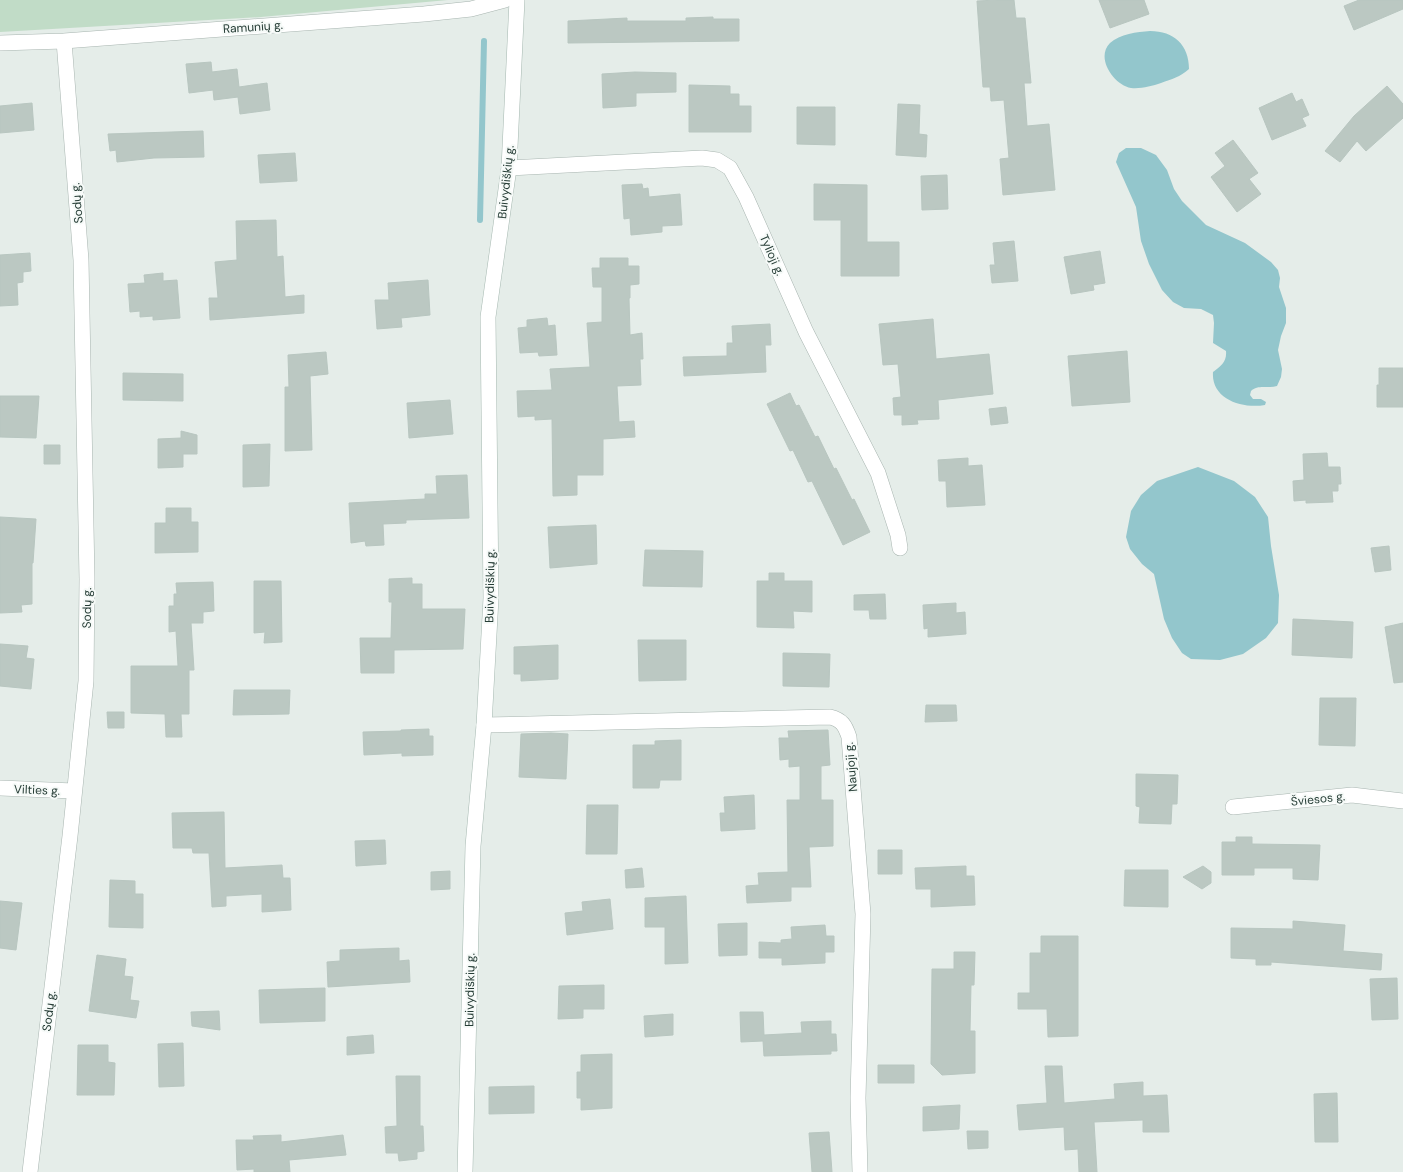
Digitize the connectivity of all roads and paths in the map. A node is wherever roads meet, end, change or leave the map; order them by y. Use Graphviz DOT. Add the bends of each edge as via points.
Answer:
graph roads {
  1 [pos="505,0"];
  2 [pos="517,0"];
  3 [pos="64,41"];
  4 [pos="0,43"];
  5 [pos="509,168"];
  6 [pos="900,548"];
  7 [pos="484,725"];
  8 [pos="0,788"];
  9 [pos="74,791"];
  10 [pos="1403,801"];
  11 [pos="1233,807"];
  12 [pos="30,1172"];
  13 [pos="465,1172"];
  14 [pos="860,1172"];
  1 -- 3 [label="street, Ramunių g." via="471,9 424,14"];
  2 -- 5 [label="street, Buivydiškių g."];
  3 -- 4 [label="street, Ramunių g."];
  3 -- 9 [label="street, Sodų g." via="81,260 87,569 86,681"];
  5 -- 6 [label="street, Tylioji g." via="702,158 717,160 730,168 806,332 878,473"];
  5 -- 7 [label="street, Buivydiškių g." via="488,317 490,598"];
  7 -- 13 [label="street, Buivydiškių g." via="473,846"];
  7 -- 14 [label="street, Naujoji g." via="830,717 839,719 846,726 863,914 858,1098"];
  8 -- 9 [label="street, Vilties g."];
  9 -- 12 [label="street, Sodų g."];
  10 -- 11 [label="street, Šviesos g." via="1352,795"];
}
